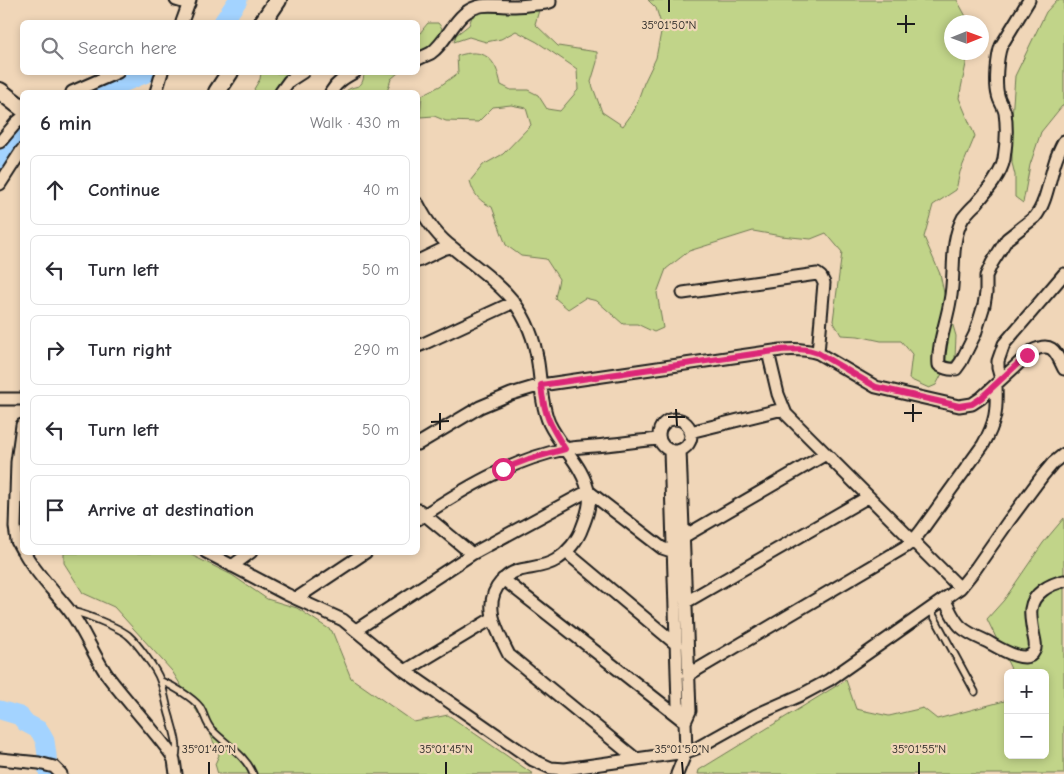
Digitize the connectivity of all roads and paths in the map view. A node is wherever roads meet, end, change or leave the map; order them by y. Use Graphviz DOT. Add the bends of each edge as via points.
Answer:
graph roads {
  1 [pos="176,0"];
  2 [pos="278,0"];
  3 [pos="550,0"];
  4 [pos="1029,0"];
  5 [pos="189,2"];
  6 [pos="183,20"];
  7 [pos="264,20"];
  8 [pos="420,59"];
  9 [pos="111,75"];
  10 [pos="228,75"];
  11 [pos="299,75"];
  12 [pos="350,75"];
  13 [pos="161,76"];
  14 [pos="77,90"];
  15 [pos="157,90"];
  16 [pos="218,90"];
  17 [pos="283,90"];
  18 [pos="332,90"];
  19 [pos="0,91"];
  20 [pos="20,106"];
  21 [pos="20,120"];
  22 [pos="1064,141"];
  23 [pos="0,142"];
  24 [pos="20,153"];
  25 [pos="0,184"];
  26 [pos="420,208"];
  27 [pos="451,247"];
  28 [pos="420,260"];
  29 [pos="1064,274"];
  30 [pos="683,293"];
  31 [pos="514,302"];
  32 [pos="420,345"];
  33 [pos="768,352"];
  34 [pos="818,353"];
  35 [pos="1064,369"];
  36 [pos="998,382"];
  37 [pos="541,385"];
  38 [pos="0,399"];
  39 [pos="20,399"];
  40 [pos="783,409"];
  41 [pos="690,432"];
  42 [pos="659,439"];
  43 [pos="20,440"];
  44 [pos="420,443"];
  45 [pos="565,449"];
  46 [pos="675,450"];
  47 [pos="826,454"];
  48 [pos="1064,454"];
  49 [pos="588,491"];
  50 [pos="868,497"];
  51 [pos="420,514"];
  52 [pos="913,541"];
  53 [pos="677,544"];
  54 [pos="20,546"];
  55 [pos="566,552"];
  56 [pos="472,554"];
  57 [pos="26,555"];
  58 [pos="212,555"];
  59 [pos="247,555"];
  60 [pos="362,555"];
  61 [pos="232,566"];
  62 [pos="503,579"];
  63 [pos="1064,581"];
  64 [pos="960,588"];
  65 [pos="297,598"];
  66 [pos="944,599"];
  67 [pos="686,602"];
  68 [pos="930,609"];
  69 [pos="70,612"];
  70 [pos="493,618"];
  71 [pos="356,630"];
  72 [pos="677,645"];
  73 [pos="405,671"];
  74 [pos="688,675"];
  75 [pos="161,681"];
  76 [pos="975,692"];
  77 [pos="685,722"];
  78 [pos="686,752"];
  79 [pos="0,759"];
  80 [pos="636,759"];
  81 [pos="174,760"];
  82 [pos="58,771"];
  83 [pos="554,771"];
  84 [pos="176,774"];
  85 [pos="254,774"];
  86 [pos="677,774"];
  1 -- 5 [label="street"];
  2 -- 7 [label="street"];
  3 -- 8 [label="street" via="546,3 474,8 455,23 439,45"];
  4 -- 22 [label="street" via="998,53 997,89 1005,113 1004,159 986,192 966,214 958,233 950,300 939,353 939,365 942,367 956,369 961,362 975,334 984,304 988,270 1008,239 1039,212"];
  5 -- 6 [label="street"];
  9 -- 14 [label="street"];
  10 -- 16 [label="street"];
  11 -- 17 [label="street"];
  12 -- 18 [label="street"];
  13 -- 15 [label="street"];
  19 -- 20 [label="street"];
  21 -- 23 [label="street"];
  24 -- 25 [label="street"];
  26 -- 27 [label="street"];
  27 -- 28 [label="street"];
  27 -- 31 [label="street"];
  29 -- 36 [label="street" via="1004,344 998,361"];
  30 -- 34 [label="street" via="817,274 824,283"];
  31 -- 32 [label="street"];
  31 -- 37 [label="street" via="535,345"];
  33 -- 34 [label="street" via="800,348"];
  33 -- 37 [label="street"];
  33 -- 40 [label="street"];
  34 -- 36 [label="street" via="876,387 951,404 972,404"];
  35 -- 36 [label="street" via="1056,351 1043,347 1032,351"];
  36 -- 52 [label="street" via="995,417 990,432"];
  37 -- 44 [label="street" via="480,407"];
  37 -- 45 [label="street" via="545,413"];
  38 -- 39 [label="street"];
  40 -- 41 [label="street"];
  40 -- 47 [label="street"];
  41 -- 42 [label="street" via="682,421 671,420 660,429"];
  41 -- 46 [label="street" via="688,444"];
  42 -- 45 [label="street"];
  42 -- 46 [label="street" via="664,447"];
  43 -- 54 [label="street" via="16,527"];
  45 -- 49 [label="street" via="584,477"];
  45 -- 51 [label="street" via="503,469"];
  46 -- 53 [label="street"];
  47 -- 50 [label="street"];
  47 -- 53 [label="street"];
  48 -- 64 [label="street" via="1043,475"];
  49 -- 53 [label="street" via="662,548"];
  49 -- 55 [label="street" via="585,521"];
  49 -- 56 [label="street"];
  50 -- 52 [label="street"];
  50 -- 67 [label="street"];
  51 -- 56 [label="street"];
  52 -- 64 [label="street"];
  52 -- 74 [label="street"];
  53 -- 67 [label="street"];
  53 -- 72 [label="street"];
  55 -- 62 [label="street" via="543,566 520,570"];
  55 -- 72 [label="street"];
  56 -- 71 [label="street"];
  57 -- 69 [label="street"];
  58 -- 61 [label="street"];
  59 -- 61 [label="street"];
  60 -- 65 [label="street"];
  61 -- 65 [label="street"];
  62 -- 70 [label="street" via="493,595"];
  62 -- 77 [label="street"];
  63 -- 66 [label="street" via="1036,596 1031,608 1034,651 1026,657 1012,655 965,630 956,622"];
  64 -- 66 [label="street"];
  65 -- 71 [label="street" via="343,620"];
  66 -- 68 [label="street"];
  67 -- 74 [label="street"];
  68 -- 76 [label="lane"];
  68 -- 78 [label="street" via="829,680"];
  69 -- 75 [label="lane" via="78,612 128,635"];
  69 -- 81 [label="street" via="110,679 163,742"];
  70 -- 73 [label="street"];
  70 -- 80 [label="street" via="509,655"];
  71 -- 73 [label="street"];
  72 -- 77 [label="street" via="678,704"];
  73 -- 83 [label="street" via="533,760"];
  74 -- 77 [label="street" via="690,711"];
  75 -- 81 [label="lane" via="177,746"];
  75 -- 85 [label="lane" via="193,700 211,730 247,762"];
  77 -- 78 [label="street"];
  78 -- 80 [label="street"];
  78 -- 86 [label="street"];
  79 -- 82 [label="street" via="39,764"];
  80 -- 83 [label="street"];
  81 -- 84 [label="street"];
}
